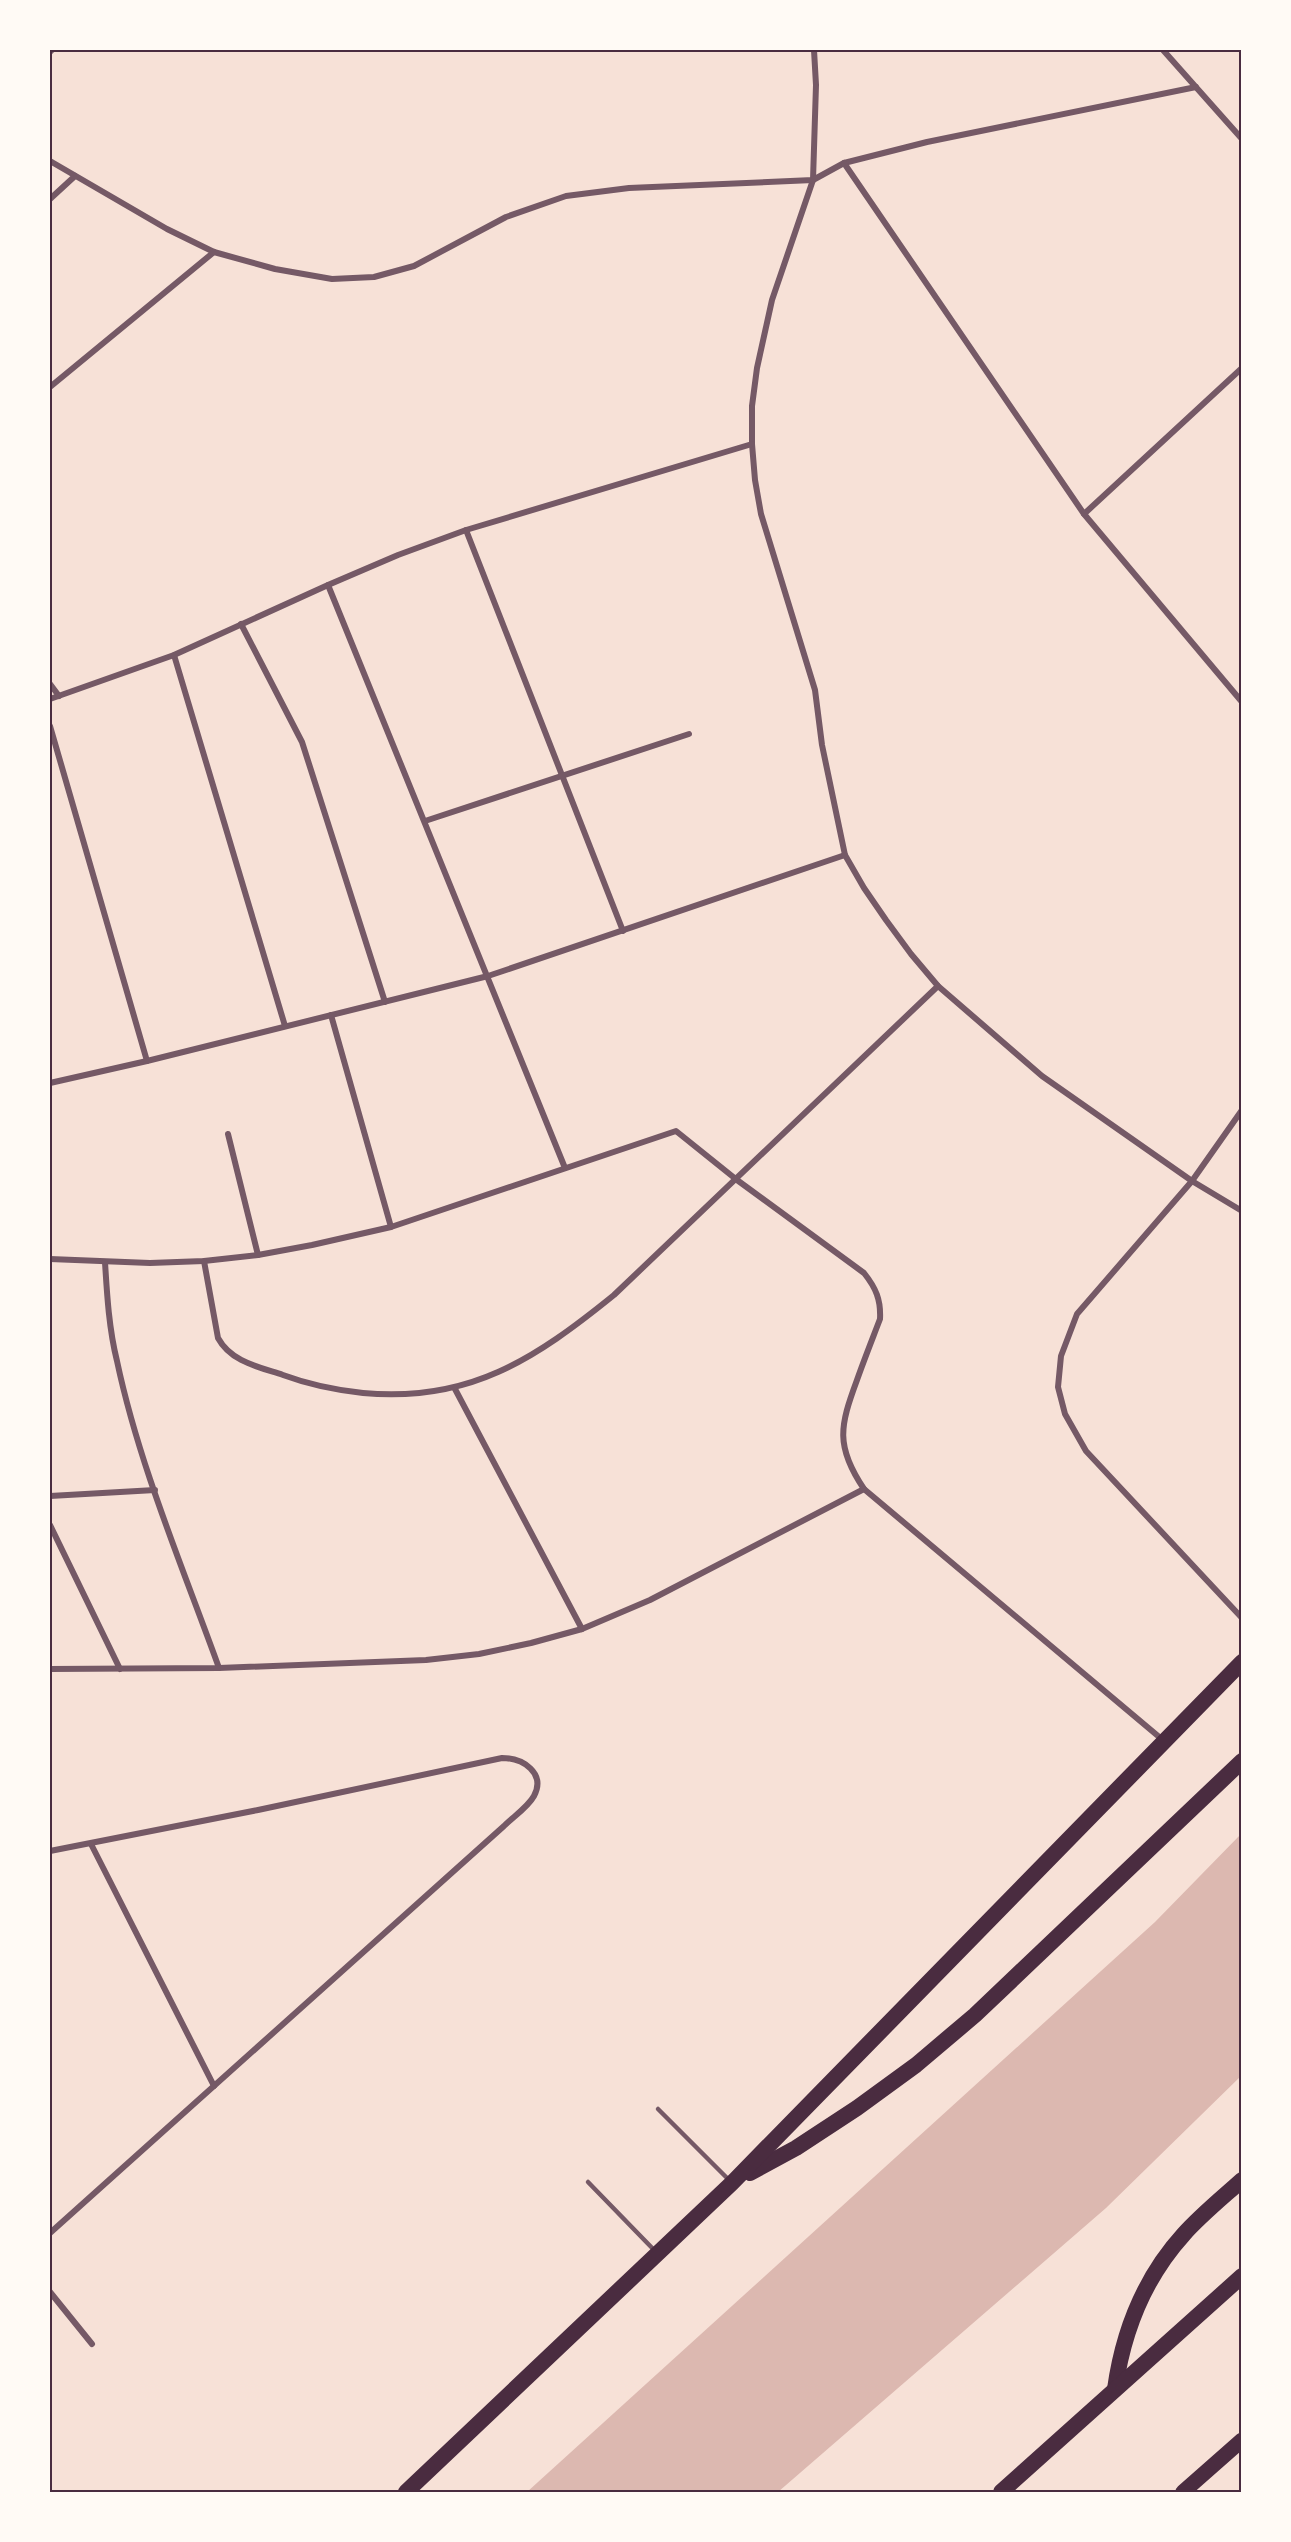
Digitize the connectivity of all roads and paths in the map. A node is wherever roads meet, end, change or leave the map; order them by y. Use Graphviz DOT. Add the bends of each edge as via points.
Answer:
graph roads {
  1 [pos="814,50"];
  2 [pos="1163,50"];
  3 [pos="1196,87"];
  4 [pos="1242,139"];
  5 [pos="50,161"];
  6 [pos="844,163"];
  7 [pos="75,176"];
  8 [pos="813,180"];
  9 [pos="50,199"];
  10 [pos="214,252"];
  11 [pos="1242,368"];
  12 [pos="50,387"];
  13 [pos="752,444"];
  14 [pos="1084,514"];
  15 [pos="466,530"];
  16 [pos="328,585"];
  17 [pos="241,624"];
  18 [pos="174,655"];
  19 [pos="50,684"];
  20 [pos="58,696"];
  21 [pos="50,699"];
  22 [pos="1242,702"];
  23 [pos="50,726"];
  24 [pos="689,734"];
  25 [pos="562,776"];
  26 [pos="425,821"];
  27 [pos="845,855"];
  28 [pos="623,931"];
  29 [pos="488,976"];
  30 [pos="939,986"];
  31 [pos="385,1002"];
  32 [pos="331,1015"];
  33 [pos="285,1026"];
  34 [pos="147,1061"];
  35 [pos="50,1083"];
  36 [pos="1242,1110"];
  37 [pos="228,1134"];
  38 [pos="565,1168"];
  39 [pos="737,1180"];
  40 [pos="1192,1181"];
  41 [pos="1242,1211"];
  42 [pos="391,1227"];
  43 [pos="258,1255"];
  44 [pos="50,1259"];
  45 [pos="204,1261"];
  46 [pos="105,1262"];
  47 [pos="455,1389"];
  48 [pos="864,1488"];
  49 [pos="155,1490"];
  50 [pos="50,1496"];
  51 [pos="50,1525"];
  52 [pos="1242,1618"];
  53 [pos="582,1629"];
  54 [pos="1242,1662"];
  55 [pos="219,1668"];
  56 [pos="50,1669"];
  57 [pos="120,1669"];
  58 [pos="1165,1742"];
  59 [pos="1242,1761"];
  60 [pos="91,1844"];
  61 [pos="50,1851"];
  62 [pos="214,2086"];
  63 [pos="658,2109"];
  64 [pos="1242,2180"];
  65 [pos="588,2182"];
  66 [pos="732,2183"];
  67 [pos="50,2233"];
  68 [pos="658,2254"];
  69 [pos="1242,2276"];
  70 [pos="50,2292"];
  71 [pos="92,2344"];
  72 [pos="1115,2390"];
  73 [pos="1242,2440"];
  74 [pos="406,2493"];
  75 [pos="1001,2493"];
  76 [pos="1183,2493"];
  1 -- 8 [label="street"];
  2 -- 3 [label="street"];
  3 -- 4 [label="street"];
  3 -- 6 [label="street" via="927,142"];
  5 -- 7 [label="street"];
  6 -- 8 [label="street"];
  6 -- 14 [label="street"];
  7 -- 9 [label="street"];
  7 -- 10 [label="street"];
  8 -- 10 [label="street" via="628,188 566,196 506,217 414,266 374,277 332,279"];
  8 -- 13 [label="street" via="772,300 757,368"];
  10 -- 12 [label="street"];
  11 -- 14 [label="street"];
  13 -- 15 [label="street"];
  13 -- 27 [label="street" via="761,514 815,690"];
  14 -- 22 [label="street"];
  15 -- 16 [label="street"];
  15 -- 25 [label="street"];
  16 -- 17 [label="street"];
  16 -- 26 [label="street"];
  17 -- 18 [label="street"];
  17 -- 31 [label="street" via="306,751"];
  18 -- 20 [label="street"];
  18 -- 33 [label="street"];
  19 -- 20 [label="street"];
  20 -- 21 [label="street"];
  23 -- 34 [label="street"];
  24 -- 25 [label="street"];
  25 -- 26 [label="street"];
  25 -- 28 [label="street"];
  26 -- 29 [label="street"];
  27 -- 28 [label="street"];
  27 -- 30 [label="street" via="886,920"];
  28 -- 29 [label="street"];
  29 -- 31 [label="street"];
  29 -- 38 [label="street"];
  30 -- 39 [label="street"];
  30 -- 40 [label="street" via="1042,1076"];
  31 -- 32 [label="street"];
  32 -- 33 [label="street"];
  32 -- 42 [label="street"];
  33 -- 34 [label="street"];
  34 -- 35 [label="street"];
  36 -- 40 [label="street"];
  37 -- 43 [label="street"];
  38 -- 39 [label="street" via="676,1131"];
  38 -- 42 [label="street"];
  39 -- 47 [label="street" via="614,1295 577,1324 539,1351"];
  39 -- 48 [label="street" via="864,1273 878,1296 880,1319 843,1417 846,1455"];
  40 -- 41 [label="street"];
  40 -- 52 [label="street" via="1077,1314 1061,1356 1058,1387 1065,1414 1086,1452"];
  42 -- 43 [label="street"];
  43 -- 45 [label="street"];
  44 -- 46 [label="street"];
  45 -- 46 [label="street"];
  45 -- 47 [label="street" via="218,1338 224,1348 240,1359 308,1384 345,1391 382,1395"];
  46 -- 49 [label="street" via="116,1359"];
  47 -- 53 [label="street"];
  48 -- 53 [label="street" via="650,1600"];
  48 -- 58 [label="street"];
  49 -- 50 [label="street"];
  49 -- 55 [label="street"];
  51 -- 57 [label="street"];
  53 -- 55 [label="street" via="479,1654 426,1660"];
  54 -- 58 [label="highway"];
  55 -- 57 [label="street"];
  56 -- 57 [label="street"];
  58 -- 66 [label="highway"];
  59 -- 66 [label="highway" via="975,2015 916,2066 796,2148"];
  60 -- 61 [label="street"];
  60 -- 62 [label="street"];
  60 -- 62 [label="street" via="502,1758 523,1761 533,1771 537,1788 533,1798"];
  62 -- 67 [label="street"];
  63 -- 66 [label="lane"];
  64 -- 72 [label="highway" via="1184,2234 1161,2264 1129,2326"];
  65 -- 68 [label="lane"];
  66 -- 68 [label="highway"];
  68 -- 74 [label="highway"];
  69 -- 72 [label="highway"];
  70 -- 71 [label="street"];
  72 -- 75 [label="highway"];
  73 -- 76 [label="main road"];
}
